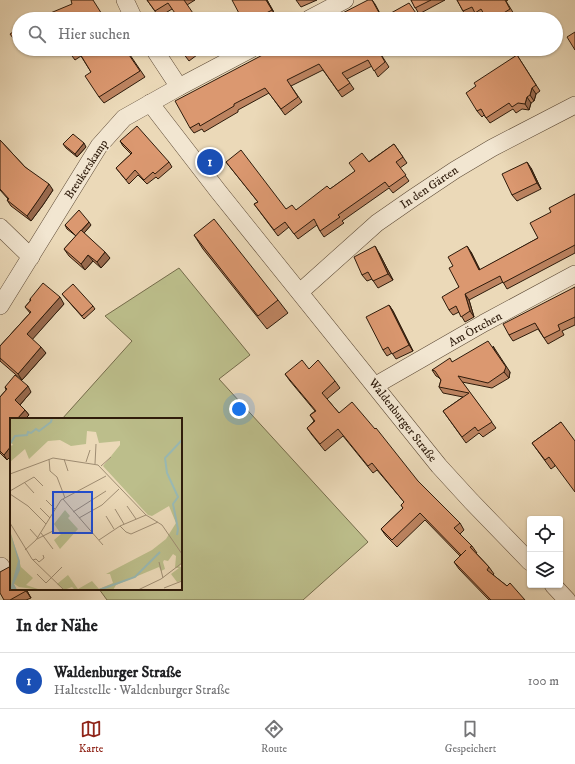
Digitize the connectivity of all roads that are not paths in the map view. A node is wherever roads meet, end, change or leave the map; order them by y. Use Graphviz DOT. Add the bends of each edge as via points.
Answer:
graph roads {
  1 [pos="125,0"];
  2 [pos="345,0"];
  3 [pos="131,12"];
  4 [pos="322,12"];
  5 [pos="159,56"];
  6 [pos="238,56"];
  7 [pos="179,87"];
  8 [pos="150,103"];
  9 [pos="575,105"];
  10 [pos="0,227"];
  11 [pos="30,257"];
  12 [pos="575,274"];
  13 [pos="300,292"];
  14 [pos="0,306"];
  15 [pos="376,385"];
  16 [pos="527,559"];
  17 [pos="556,588"];
  18 [pos="567,600"];
  1 -- 3 [label="street"];
  2 -- 4 [label="street"];
  5 -- 7 [label="street"];
  6 -- 7 [label="street, Breukerskamp"];
  7 -- 8 [label="street, Breukerskamp"];
  8 -- 11 [label="street, Breukerskamp" via="124,118 99,146"];
  8 -- 13 [label="street, Waldenburger Straße"];
  9 -- 13 [label="street, In den Gärten" via="492,148 413,198 378,222"];
  10 -- 11 [label="street"];
  11 -- 14 [label="street, Breukerskamp"];
  12 -- 15 [label="street, Am Örtchen"];
  13 -- 15 [label="street, Waldenburger Straße"];
  15 -- 16 [label="street, Waldenburger Straße" via="439,466"];
  17 -- 18 [label="street"];
}
